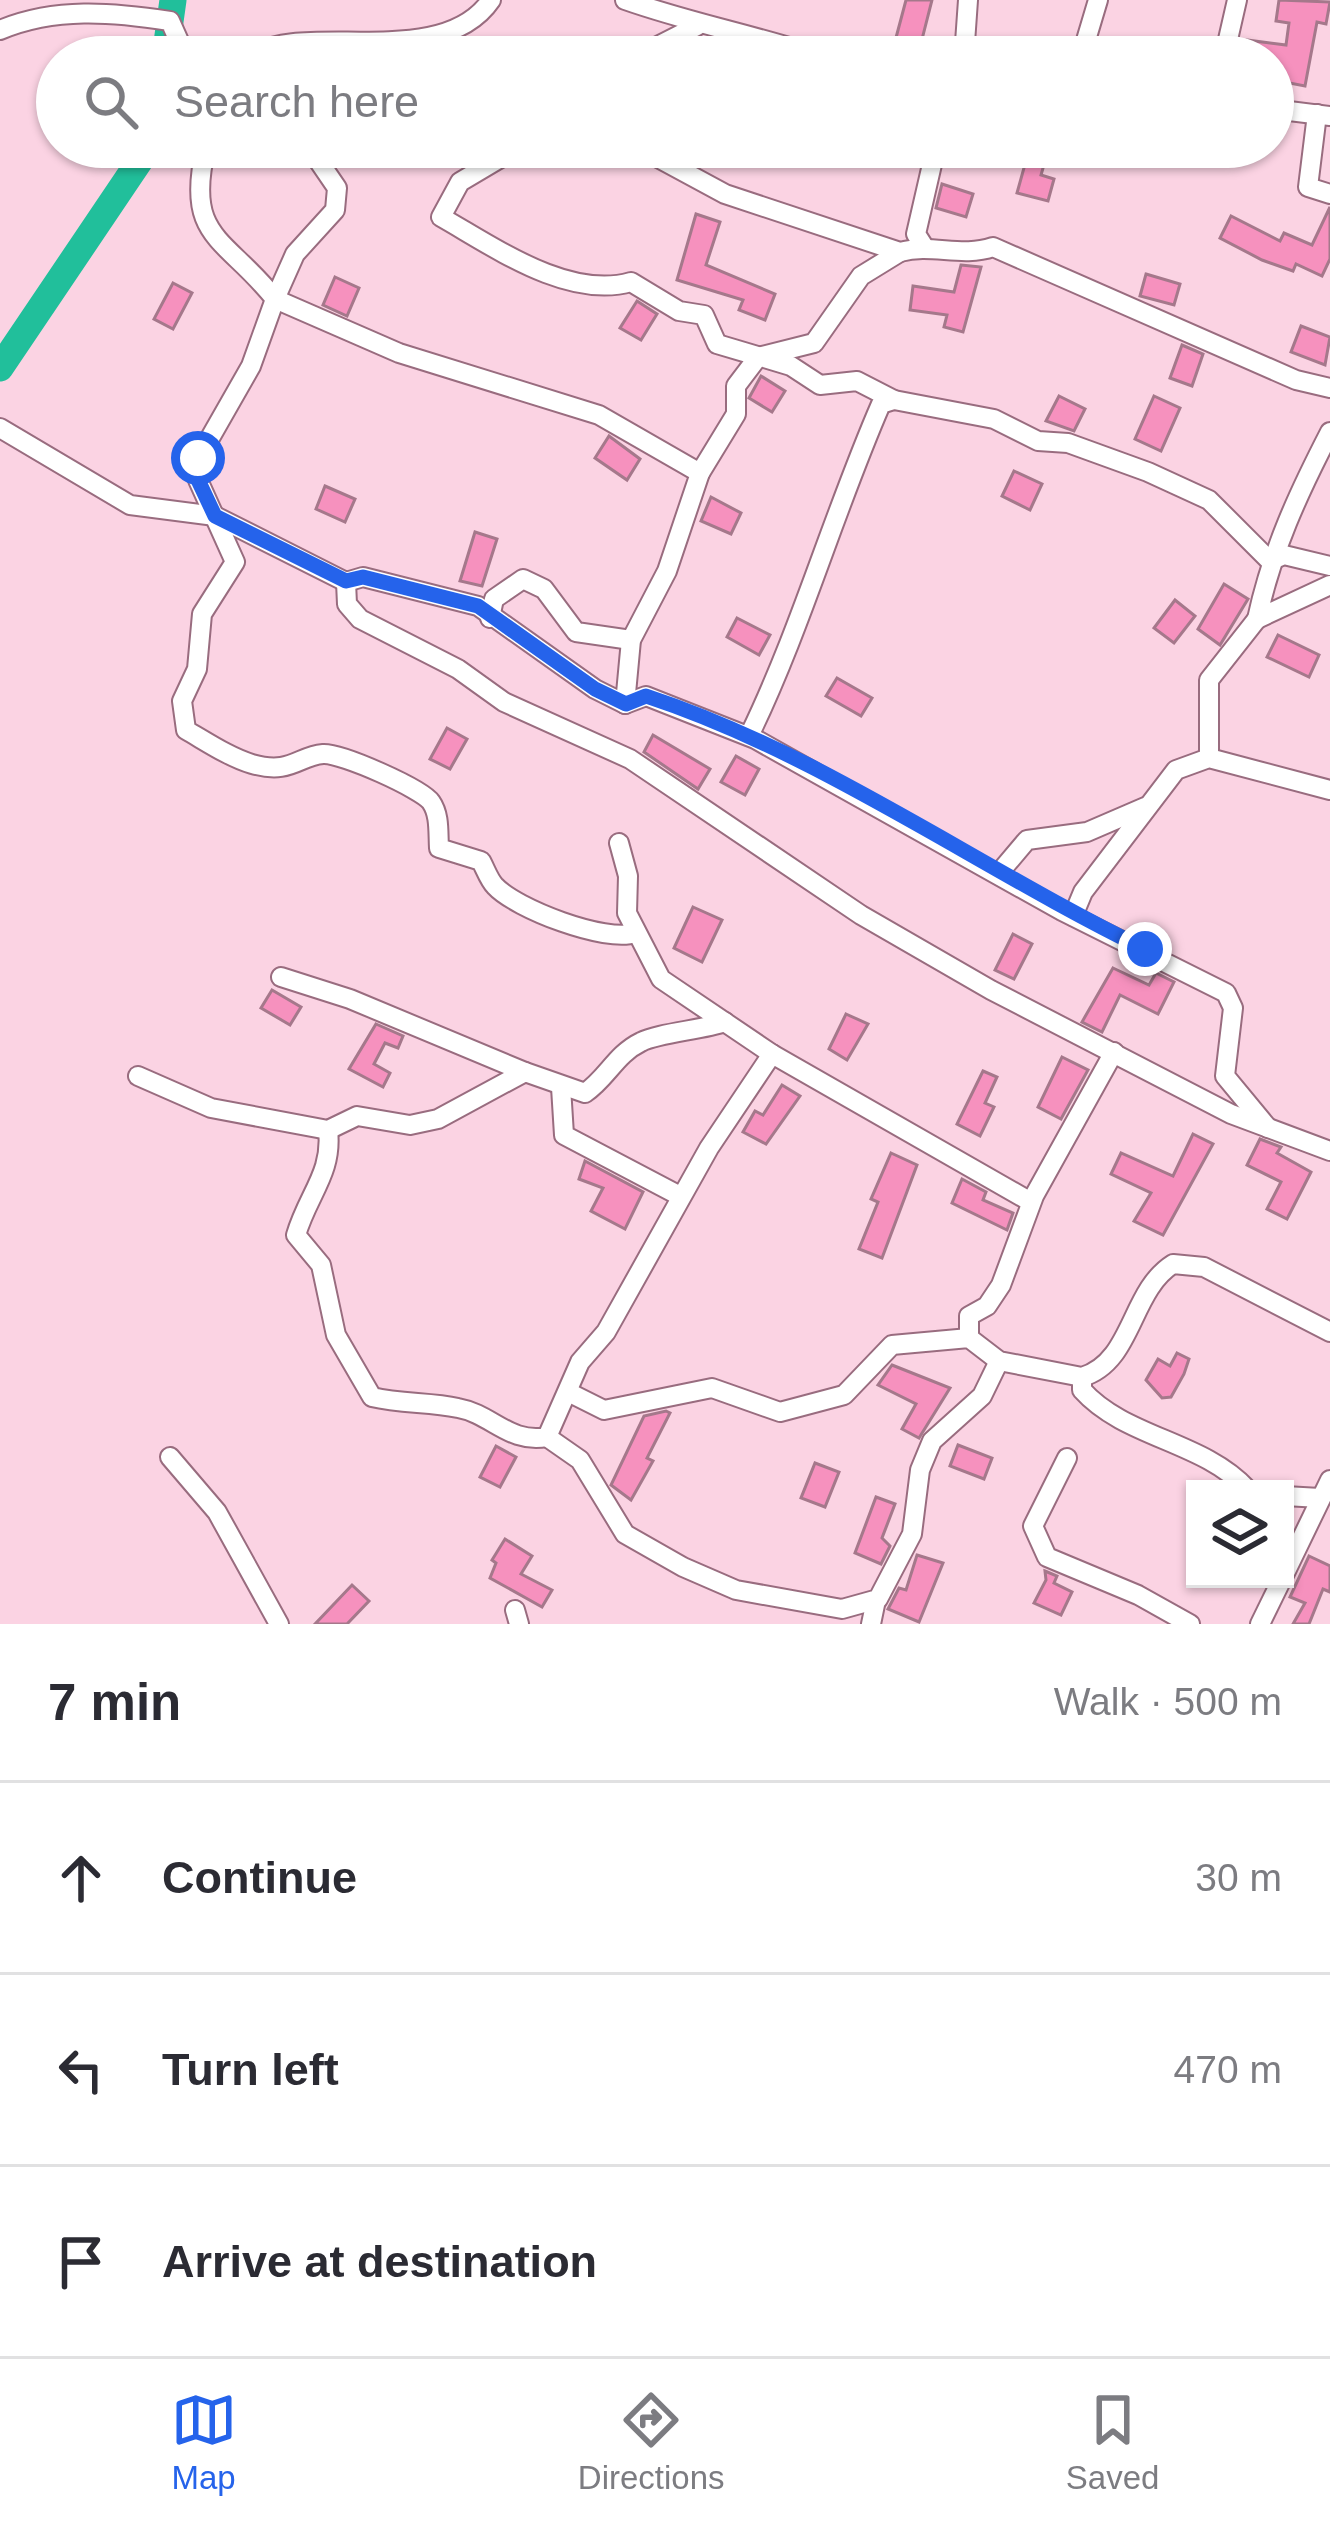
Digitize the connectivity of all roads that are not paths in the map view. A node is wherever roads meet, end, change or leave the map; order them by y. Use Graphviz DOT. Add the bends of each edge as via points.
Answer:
graph roads {
  1 [pos="491,0"];
  2 [pos="625,0"];
  3 [pos="968,0"];
  4 [pos="1098,0"];
  5 [pos="1237,0"];
  6 [pos="698,26"];
  7 [pos="0,30"];
  8 [pos="177,36"];
  9 [pos="426,36"];
  10 [pos="678,36"];
  11 [pos="758,36"];
  12 [pos="965,36"];
  13 [pos="1087,36"];
  14 [pos="1229,36"];
  15 [pos="1294,111"];
  16 [pos="1324,115"];
  17 [pos="201,168"];
  18 [pos="323,168"];
  19 [pos="484,168"];
  20 [pos="677,168"];
  21 [pos="931,168"];
  22 [pos="1330,194"];
  23 [pos="922,245"];
  24 [pos="900,252"];
  25 [pos="275,299"];
  26 [pos="758,357"];
  27 [pos="1330,388"];
  28 [pos="894,400"];
  29 [pos="0,428"];
  30 [pos="1330,432"];
  31 [pos="700,473"];
  32 [pos="215,516"];
  33 [pos="1270,560"];
  34 [pos="1330,566"];
  35 [pos="346,581"];
  36 [pos="1330,586"];
  37 [pos="490,618"];
  38 [pos="1257,619"];
  39 [pos="631,640"];
  40 [pos="626,704"];
  41 [pos="749,736"];
  42 [pos="1209,758"];
  43 [pos="1330,790"];
  44 [pos="1149,805"];
  45 [pos="619,843"];
  46 [pos="999,873"];
  47 [pos="1073,916"];
  48 [pos="635,933"];
  49 [pos="281,977"];
  50 [pos="725,1022"];
  51 [pos="1114,1052"];
  52 [pos="772,1054"];
  53 [pos="525,1072"];
  54 [pos="138,1076"];
  55 [pos="561,1087"];
  56 [pos="1268,1128"];
  57 [pos="328,1130"];
  58 [pos="1330,1150"];
  59 [pos="680,1196"];
  60 [pos="1031,1202"];
  61 [pos="1330,1332"];
  62 [pos="969,1338"];
  63 [pos="999,1361"];
  64 [pos="1082,1377"];
  65 [pos="570,1393"];
  66 [pos="547,1438"];
  67 [pos="170,1457"];
  68 [pos="1067,1458"];
  69 [pos="1235,1480"];
  70 [pos="1330,1480"];
  71 [pos="1294,1497"];
  72 [pos="1320,1498"];
  73 [pos="1294,1554"];
  74 [pos="1278,1588"];
  75 [pos="876,1600"];
  76 [pos="279,1624"];
  77 [pos="871,1624"];
  78 [pos="1190,1624"];
  79 [pos="1260,1624"];
  1 -- 9 [label="street" via="451,33"];
  2 -- 6 [label="street"];
  3 -- 12 [label="street"];
  4 -- 13 [label="street"];
  5 -- 14 [label="street"];
  6 -- 10 [label="street"];
  6 -- 11 [label="street"];
  7 -- 8 [label="street" via="35,16 145,17 170,21"];
  15 -- 16 [label="street"];
  16 -- 22 [label="street" via="1308,187"];
  17 -- 25 [label="street" via="206,231"];
  18 -- 25 [label="street" via="337,188 335,210 296,254"];
  19 -- 26 [label="street" via="460,182 442,217 555,276 613,287 631,282 704,314 717,344"];
  20 -- 24 [label="street" via="725,194"];
  21 -- 23 [label="street" via="916,234"];
  23 -- 24 [label="street"];
  23 -- 27 [label="street" via="973,254 993,248 1047,266 1099,298"];
  24 -- 26 [label="street" via="862,276 814,343"];
  25 -- 31 [label="street" via="399,352 599,416"];
  25 -- 32 [label="street" via="250,365 198,458 198,480"];
  26 -- 28 [label="street" via="820,385 857,381"];
  26 -- 31 [label="street" via="736,386 736,414"];
  28 -- 33 [label="street" via="994,419 1038,441 1068,443 1148,472 1208,500"];
  28 -- 41 [label="street" via="881,404 848,480"];
  29 -- 32 [label="street" via="130,505"];
  30 -- 33 [label="street"];
  31 -- 39 [label="street" via="667,571"];
  32 -- 35 [label="street"];
  32 -- 48 [label="street" via="235,562 202,614 196,669 182,701 185,730 254,765 296,768 320,754 357,759 428,796 439,848 482,861 495,886 585,929 619,939"];
  33 -- 34 [label="street" via="1284,555"];
  33 -- 38 [label="street"];
  35 -- 37 [label="street" via="363,577 478,606"];
  35 -- 51 [label="street" via="347,604 360,619 503,702 630,760 862,915"];
  36 -- 38 [label="street"];
  37 -- 39 [label="street" via="494,599 523,579 544,589 576,632"];
  37 -- 40 [label="street"];
  38 -- 42 [label="street" via="1208,680"];
  39 -- 40 [label="street"];
  40 -- 41 [label="street" via="646,696"];
  41 -- 46 [label="street"];
  42 -- 43 [label="street"];
  42 -- 44 [label="street" via="1176,770"];
  44 -- 46 [label="street" via="1087,832 1027,840"];
  44 -- 47 [label="street"];
  45 -- 48 [label="street"];
  46 -- 47 [label="street"];
  47 -- 56 [label="street" via="1226,993 1233,1008 1225,1076"];
  48 -- 50 [label="street" via="661,979"];
  49 -- 53 [label="street"];
  50 -- 52 [label="street"];
  50 -- 55 [label="street" via="645,1039 585,1093"];
  51 -- 56 [label="street"];
  51 -- 60 [label="street"];
  52 -- 59 [label="street"];
  52 -- 60 [label="street"];
  53 -- 55 [label="street"];
  53 -- 57 [label="street" via="438,1119 410,1126 358,1116"];
  54 -- 57 [label="street" via="211,1108"];
  55 -- 59 [label="street" via="564,1135"];
  56 -- 58 [label="street"];
  57 -- 66 [label="street" via="331,1160 296,1235 321,1265 336,1335 372,1397 461,1408 526,1441"];
  59 -- 65 [label="street" via="606,1332 580,1362"];
  60 -- 62 [label="street" via="1001,1285 969,1316"];
  61 -- 64 [label="street" via="1204,1267 1173,1264 1151,1284 1113,1358"];
  62 -- 63 [label="street"];
  62 -- 65 [label="street" via="892,1346 844,1395 780,1412 712,1388 604,1410"];
  63 -- 64 [label="street"];
  63 -- 75 [label="street" via="982,1396 932,1441 913,1534"];
  64 -- 69 [label="street" via="1098,1408"];
  65 -- 66 [label="street"];
  66 -- 75 [label="street" via="580,1460 625,1534 683,1568 736,1590 842,1610"];
  67 -- 76 [label="street" via="217,1512"];
  68 -- 78 [label="street" via="1033,1526 1047,1556"];
  70 -- 72 [label="street"];
  71 -- 72 [label="street"];
  72 -- 73 [label="street"];
  74 -- 79 [label="street"];
  75 -- 77 [label="street"];
}
